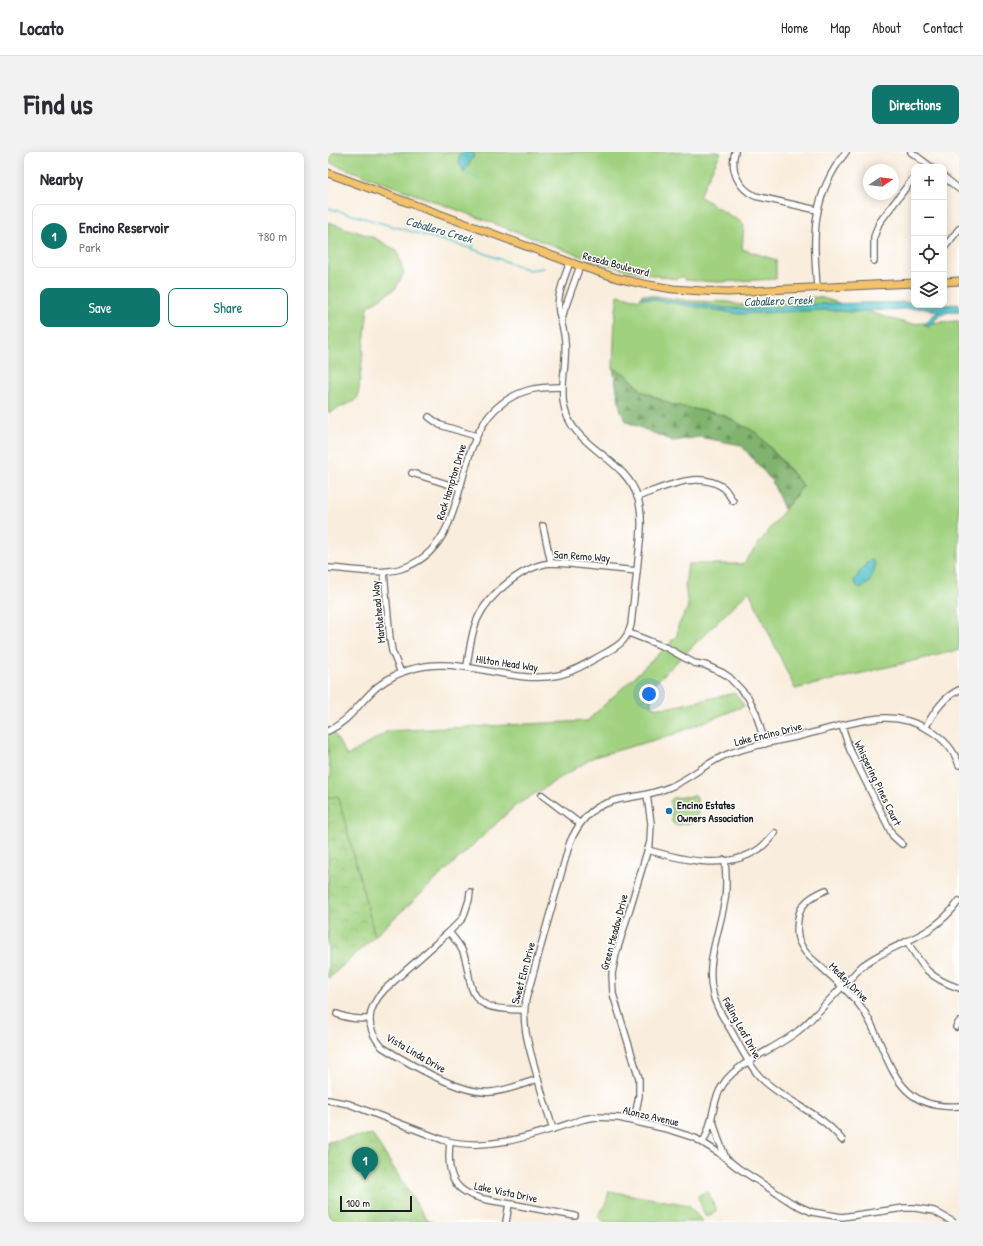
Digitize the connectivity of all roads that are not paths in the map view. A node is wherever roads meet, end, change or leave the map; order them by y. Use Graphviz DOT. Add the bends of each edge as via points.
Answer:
graph roads {
  1 [pos="735,152"];
  2 [pos="846,152"];
  3 [pos="911,152"];
  4 [pos="922,164"];
  5 [pos="328,173"];
  6 [pos="947,179"];
  7 [pos="911,181"];
  8 [pos="959,189"];
  9 [pos="817,210"];
  10 [pos="959,229"];
  11 [pos="947,244"];
  12 [pos="874,261"];
  13 [pos="570,262"];
  14 [pos="580,266"];
  15 [pos="959,281"];
  16 [pos="947,282"];
  17 [pos="911,283"];
  18 [pos="817,287"];
  19 [pos="562,321"];
  20 [pos="562,387"];
  21 [pos="429,417"];
  22 [pos="476,436"];
  23 [pos="412,473"];
  24 [pos="460,488"];
  25 [pos="637,497"];
  26 [pos="733,501"];
  27 [pos="543,526"];
  28 [pos="552,563"];
  29 [pos="328,568"];
  30 [pos="637,570"];
  31 [pos="384,572"];
  32 [pos="629,633"];
  33 [pos="467,667"];
  34 [pos="401,673"];
  35 [pos="959,690"];
  36 [pos="842,726"];
  37 [pos="925,728"];
  38 [pos="328,731"];
  39 [pos="765,744"];
  40 [pos="959,765"];
  41 [pos="647,794"];
  42 [pos="542,795"];
  43 [pos="579,823"];
  44 [pos="775,833"];
  45 [pos="902,844"];
  46 [pos="648,850"];
  47 [pos="725,860"];
  48 [pos="826,890"];
  49 [pos="470,892"];
  50 [pos="959,901"];
  51 [pos="449,932"];
  52 [pos="907,941"];
  53 [pos="843,987"];
  54 [pos="959,988"];
  55 [pos="524,1010"];
  56 [pos="337,1014"];
  57 [pos="370,1019"];
  58 [pos="750,1062"];
  59 [pos="538,1079"];
  60 [pos="328,1100"];
  61 [pos="959,1106"];
  62 [pos="712,1115"];
  63 [pos="634,1121"];
  64 [pos="553,1129"];
  65 [pos="842,1140"];
  66 [pos="450,1142"];
  67 [pos="703,1142"];
  68 [pos="726,1158"];
  69 [pos="510,1204"];
  70 [pos="575,1216"];
  71 [pos="842,1219"];
  72 [pos="506,1222"];
  73 [pos="953,1222"];
  1 -- 9 [label="street" via="733,167 737,178 748,193"];
  2 -- 9 [label="street" via="836,164 822,191"];
  3 -- 4 [label="street"];
  5 -- 13 [label="main road, Reseda Boulevard"];
  6 -- 8 [label="street"];
  7 -- 12 [label="street" via="879,223 874,238"];
  9 -- 18 [label="street"];
  10 -- 11 [label="street"];
  13 -- 14 [label="main road, Reseda Boulevard"];
  13 -- 19 [label="street" via="559,297 558,310"];
  14 -- 18 [label="main road, Reseda Boulevard" via="617,278 673,289 728,292"];
  14 -- 19 [label="street"];
  15 -- 16 [label="main road"];
  17 -- 18 [label="main road, Reseda Boulevard"];
  19 -- 20 [label="street" via="565,341"];
  20 -- 22 [label="street, Rock Hampton Drive" via="541,387 514,396 494,410"];
  20 -- 25 [label="street" via="566,411 576,431 621,470 633,486"];
  21 -- 22 [label="street" via="440,425"];
  22 -- 24 [label="street, Rock Hampton Drive"];
  23 -- 24 [label="street"];
  24 -- 31 [label="street, Rock Hampton Drive" via="447,528 435,547 415,563"];
  25 -- 26 [label="street" via="690,480 703,480 724,489"];
  25 -- 30 [label="street" via="642,518"];
  27 -- 28 [label="street"];
  28 -- 30 [label="street, San Remo Way"];
  28 -- 33 [label="street, San Remo Way" via="527,570 488,602 480,612 473,630"];
  29 -- 31 [label="street, Rock Hampton Drive"];
  30 -- 32 [label="street"];
  31 -- 34 [label="street, Marblehead Way" via="392,651"];
  32 -- 33 [label="street, Hilton Head Way" via="620,644 571,672 559,675 531,677"];
  32 -- 39 [label="street" via="667,648 694,663 722,672 748,697 756,713"];
  33 -- 34 [label="street, Hilton Head Way" via="434,664"];
  34 -- 38 [label="street, Hilton Head Way" via="378,687 355,712"];
  35 -- 37 [label="street" via="934,711"];
  36 -- 37 [label="street, Lake Encino Drive" via="884,718"];
  36 -- 39 [label="street, Lake Encino Drive"];
  36 -- 45 [label="street, Whispering Pines Court" via="850,750 893,836"];
  37 -- 40 [label="street, Lake Encino Drive" via="943,740 957,758"];
  39 -- 41 [label="street, Lake Encino Drive" via="729,754 671,787"];
  41 -- 43 [label="street, Lake Encino Drive" via="609,802 590,812"];
  41 -- 46 [label="street, Green Meadow Drive" via="651,823"];
  42 -- 43 [label="street"];
  43 -- 55 [label="street, Sweet Elm Drive" via="570,842"];
  44 -- 47 [label="street" via="764,845 747,855"];
  46 -- 47 [label="street" via="693,861"];
  46 -- 63 [label="street, Green Meadow Drive" via="612,974 613,994 639,1078 639,1096"];
  47 -- 58 [label="street, Falling Leaf Drive" via="727,885 710,964 711,984 716,1004"];
  48 -- 53 [label="street, Medley Drive" via="808,900 801,910 797,934 804,951"];
  49 -- 51 [label="street" via="462,918"];
  50 -- 52 [label="street" via="949,914 930,929"];
  51 -- 55 [label="street" via="462,950 476,998 482,1004 491,1007"];
  51 -- 57 [label="street" via="384,990 371,1008"];
  52 -- 53 [label="street" via="872,958"];
  52 -- 54 [label="street" via="931,975"];
  53 -- 58 [label="street" via="799,1030"];
  53 -- 61 [label="street, Medley Drive" via="864,1012 892,1071 906,1089 926,1102 941,1106"];
  55 -- 59 [label="street, Sweet Elm Drive" via="524,1028"];
  56 -- 57 [label="street" via="354,1019"];
  57 -- 59 [label="street, Vista Linda Drive" via="372,1032 382,1047 453,1085 478,1092 491,1092"];
  58 -- 62 [label="street" via="724,1082 716,1098"];
  58 -- 65 [label="street, Falling Leaf Drive" via="768,1086 825,1122"];
  59 -- 64 [label="street, Sweet Elm Drive"];
  60 -- 66 [label="street, Alonzo Avenue" via="349,1104"];
  62 -- 67 [label="street" via="709,1131"];
  62 -- 68 [label="street"];
  63 -- 64 [label="street, Alonzo Avenue" via="596,1117"];
  63 -- 67 [label="street, Alonzo Avenue"];
  64 -- 66 [label="street, Alonzo Avenue" via="493,1144"];
  66 -- 69 [label="street, Lake Vista Drive" via="449,1166 458,1185 467,1194 476,1198"];
  67 -- 68 [label="street, Alonzo Avenue"];
  68 -- 71 [label="street, Alonzo Avenue" via="792,1203 812,1212"];
  69 -- 70 [label="street, Lake Vista Drive"];
  69 -- 72 [label="street"];
  71 -- 73 [label="street, Alonzo Avenue" via="915,1208 934,1212"];
}
